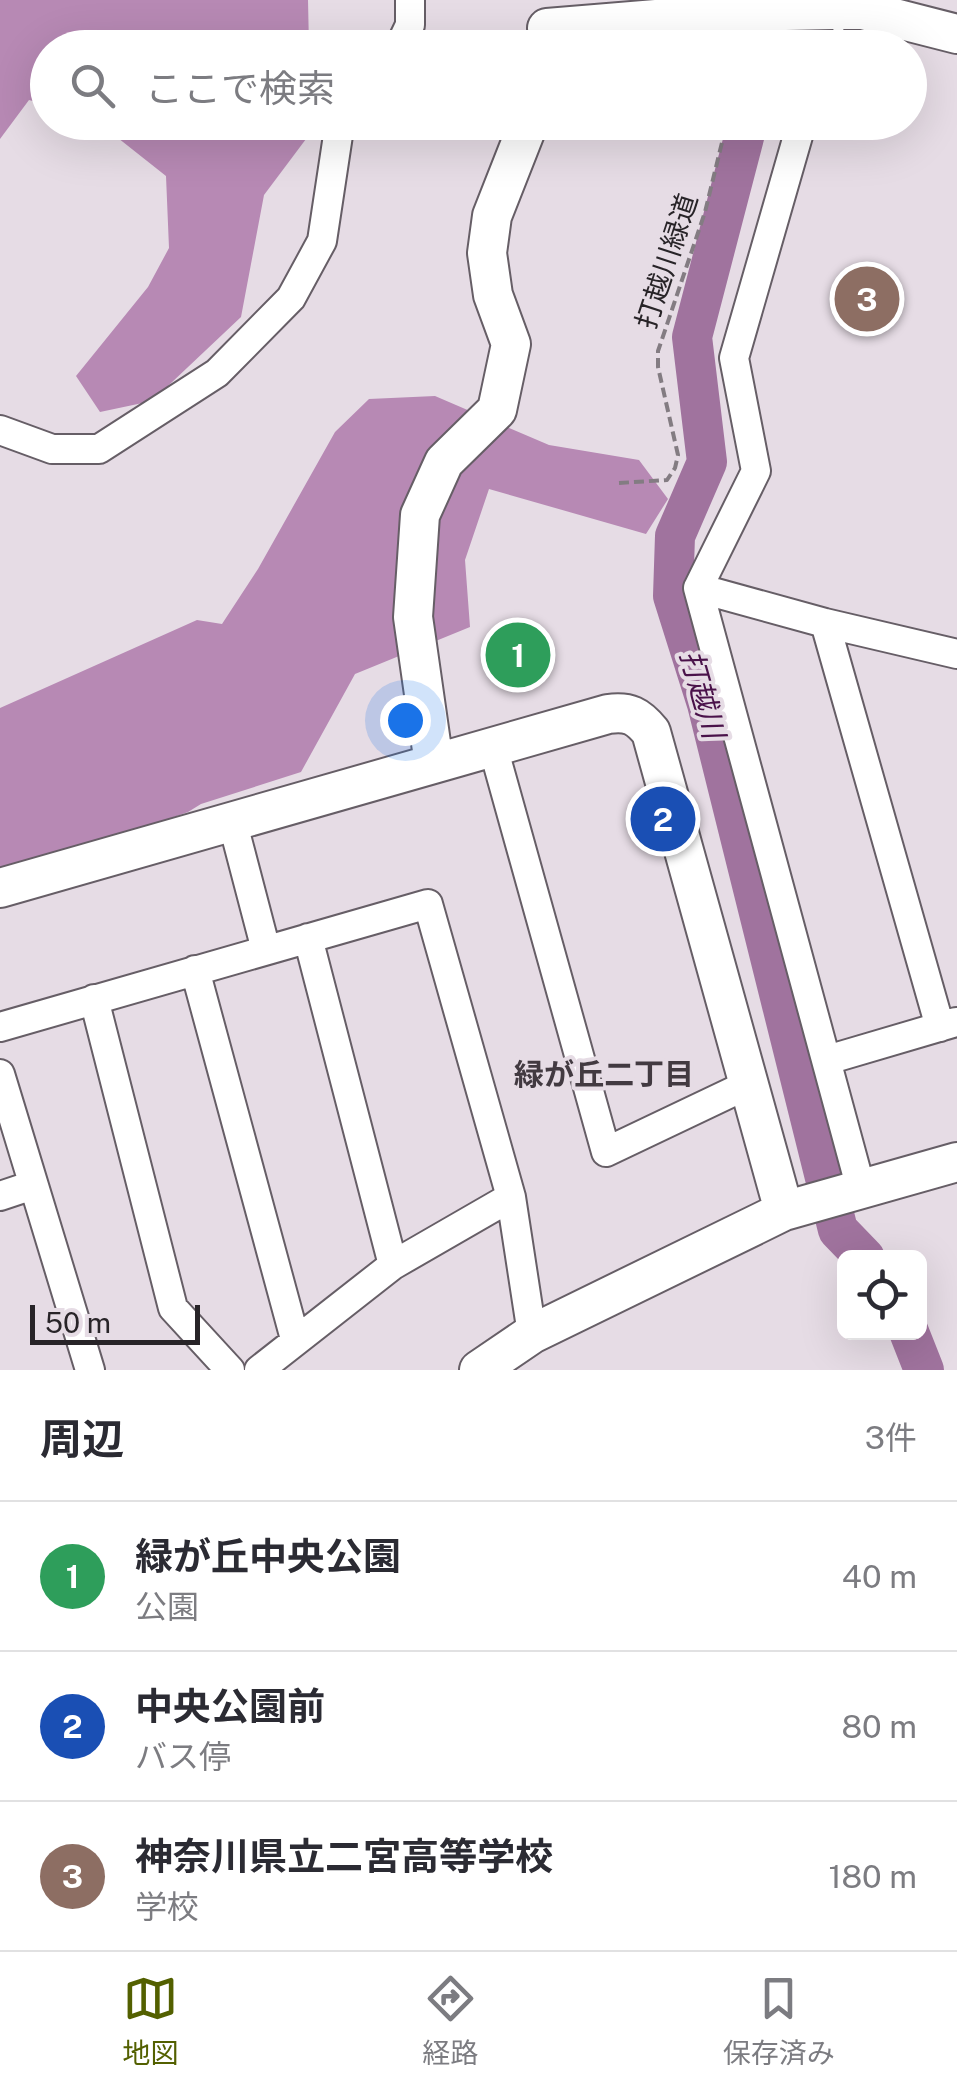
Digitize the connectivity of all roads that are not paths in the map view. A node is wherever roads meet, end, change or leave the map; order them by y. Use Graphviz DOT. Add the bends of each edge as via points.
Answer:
graph roads {
  1 [pos="410,0"];
  2 [pos="834,10"];
  3 [pos="547,25"];
  4 [pos="407,30"];
  5 [pos="829,30"];
  6 [pos="957,34"];
  7 [pos="337,140"];
  8 [pos="522,140"];
  9 [pos="797,140"];
  10 [pos="0,430"];
  11 [pos="698,588"];
  12 [pos="825,623"];
  13 [pos="955,659"];
  14 [pos="493,747"];
  15 [pos="434,764"];
  16 [pos="234,824"];
  17 [pos="0,888"];
  18 [pos="308,938"];
  19 [pos="266,950"];
  20 [pos="196,970"];
  21 [pos="94,999"];
  22 [pos="949,1024"];
  23 [pos="0,1027"];
  24 [pos="827,1060"];
  25 [pos="0,1074"];
  26 [pos="751,1083"];
  27 [pos="957,1162"];
  28 [pos="33,1185"];
  29 [pos="854,1191"];
  30 [pos="0,1196"];
  31 [pos="511,1197"];
  32 [pos="791,1209"];
  33 [pos="393,1266"];
  34 [pos="532,1334"];
  35 [pos="295,1339"];
  36 [pos="90,1370"];
  37 [pos="230,1370"];
  38 [pos="259,1370"];
  39 [pos="479,1370"];
  1 -- 4 [label="street"];
  2 -- 3 [label="street, bridge"];
  2 -- 5 [label="street"];
  2 -- 6 [label="street" via="863,10"];
  7 -- 10 [label="street" via="322,241 291,298 217,373 98,449 52,449"];
  8 -- 15 [label="street" via="492,216 487,253 493,295 512,344 497,410 444,462 420,515 414,618"];
  9 -- 11 [label="street" via="734,358 756,471"];
  11 -- 12 [label="street"];
  11 -- 24 [label="street"];
  12 -- 13 [label="street"];
  12 -- 22 [label="street"];
  14 -- 15 [label="street"];
  14 -- 26 [label="street" via="624,712 651,732"];
  14 -- 26 [label="street" via="606,1152"];
  15 -- 16 [label="street"];
  16 -- 17 [label="street"];
  16 -- 19 [label="street"];
  18 -- 19 [label="street"];
  18 -- 31 [label="street" via="428,904"];
  18 -- 33 [label="street"];
  19 -- 20 [label="street"];
  20 -- 21 [label="street"];
  20 -- 35 [label="street"];
  21 -- 23 [label="street"];
  21 -- 37 [label="street" via="173,1308"];
  22 -- 24 [label="street"];
  24 -- 29 [label="street"];
  25 -- 28 [label="street"];
  26 -- 32 [label="street"];
  27 -- 29 [label="street"];
  28 -- 30 [label="street"];
  28 -- 36 [label="street"];
  29 -- 32 [label="street"];
  31 -- 33 [label="street"];
  31 -- 34 [label="street"];
  32 -- 34 [label="street"];
  33 -- 35 [label="street"];
  34 -- 39 [label="street"];
  35 -- 38 [label="street"];
}
